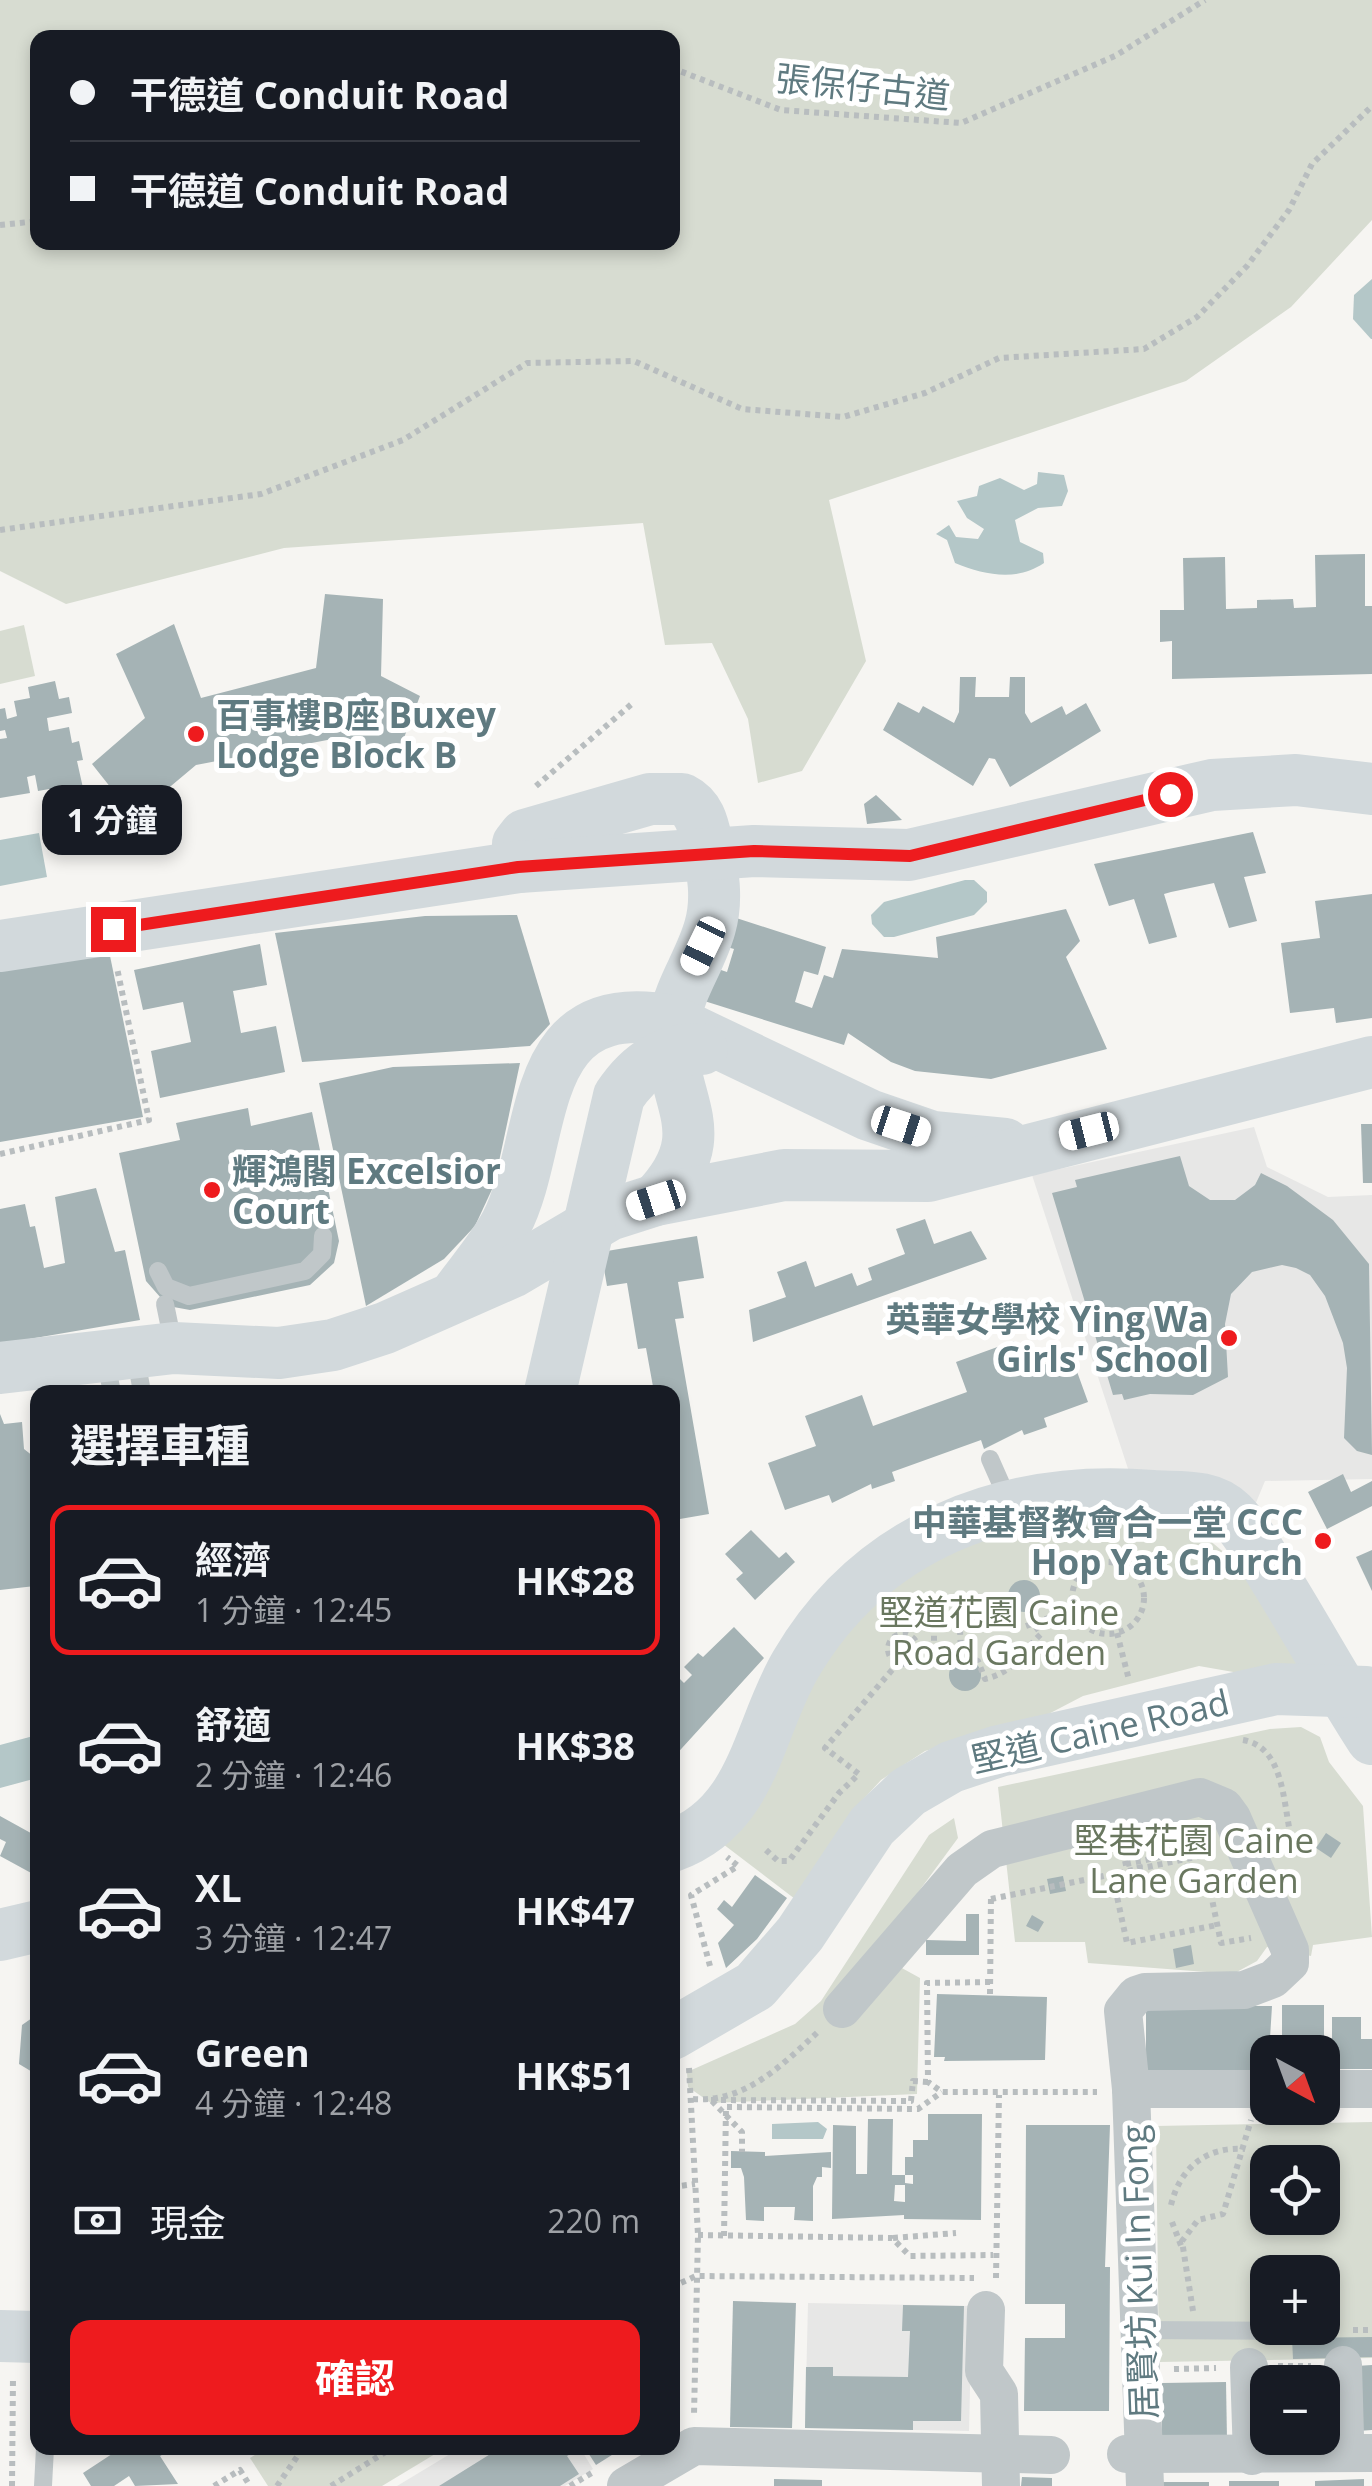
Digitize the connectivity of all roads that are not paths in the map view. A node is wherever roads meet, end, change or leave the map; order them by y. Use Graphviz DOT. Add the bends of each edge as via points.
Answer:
graph roads {
  1 [pos="1372,790"];
  2 [pos="518,867"];
  3 [pos="0,946"];
  4 [pos="583,1035"];
  5 [pos="734,1050"];
  6 [pos="1372,1062"];
  7 [pos="619,1096"];
  8 [pos="813,1111"];
  9 [pos="1027,1147"];
  10 [pos="784,1176"];
  11 [pos="524,1177"];
  12 [pos="656,1200"];
  13 [pos="323,1236"];
  14 [pos="568,1236"];
  15 [pos="158,1271"];
  16 [pos="434,1300"];
  17 [pos="139,1358"];
  18 [pos="0,1368"];
  19 [pos="552,1385"];
  20 [pos="990,1459"];
  21 [pos="1011,1508"];
  22 [pos="1362,1699"];
  23 [pos="1372,1739"];
  24 [pos="680,1842"];
  25 [pos="0,1917"];
  26 [pos="30,1924"];
  27 [pos="30,1928"];
  28 [pos="0,1935"];
  29 [pos="842,2010"];
  30 [pos="680,2030"];
  31 [pos="1372,2088"];
  32 [pos="1340,2089"];
  33 [pos="1116,2090"];
  34 [pos="1250,2100"];
  35 [pos="995,2293"];
  36 [pos="1137,2330"];
  37 [pos="1250,2332"];
  38 [pos="1343,2365"];
  39 [pos="1239,2368"];
  40 [pos="1358,2445"];
  41 [pos="680,2454"];
  42 [pos="45,2455"];
  43 [pos="679,2455"];
  44 [pos="1051,2455"];
  45 [pos="1252,2456"];
  46 [pos="1138,2465"];
  47 [pos="1000,2468"];
  48 [pos="44,2486"];
  49 [pos="626,2486"];
  1 -- 2 [label="street" via="1296,780 1238,782 910,856 713,855"];
  2 -- 3 [label="street" via="298,910"];
  2 -- 12 [label="street" via="518,844 525,836 650,799 688,802 702,819 714,882 710,928 673,1036 689,1150"];
  4 -- 5 [label="street" via="612,1022 656,1018"];
  4 -- 7 [label="street" via="618,1060"];
  4 -- 11 [label="street" via="545,1081"];
  5 -- 7 [label="street" via="665,1054 640,1070"];
  5 -- 8 [label="street"];
  6 -- 9 [label="street"];
  7 -- 19 [label="street"];
  8 -- 9 [label="street" via="933,1137"];
  8 -- 10 [label="street"];
  9 -- 10 [label="street" via="900,1179"];
  10 -- 12 [label="street"];
  11 -- 14 [label="street" via="530,1199"];
  11 -- 16 [label="street" via="506,1225"];
  12 -- 14 [label="street"];
  13 -- 15 [label="lane" via="322,1254 305,1271 208,1292 177,1294"];
  14 -- 16 [label="street" via="512,1272"];
  16 -- 17 [label="street" via="360,1338 306,1350"];
  17 -- 18 [label="street"];
  20 -- 21 [label="lane"];
  21 -- 22 [label="street" via="1130,1494 1185,1496 1230,1512"];
  21 -- 24 [label="street" via="915,1541 847,1594 796,1664 730,1806"];
  22 -- 23 [label="street"];
  22 -- 30 [label="street, 堅道 Caine Road" via="1276,1689 998,1750 930,1777 872,1826 773,1969 737,2000"];
  25 -- 26 [label="street"];
  27 -- 28 [label="street"];
  29 -- 33 [label="street, 居賢坊 Kui In Fong" via="962,1870 992,1849 1200,1797 1224,1807 1242,1840 1290,1963 1260,1986 1145,1992 1127,2002"];
  31 -- 32 [label="street"];
  33 -- 34 [label="street"];
  33 -- 36 [label="street, 居賢坊 Kui In Fong"];
  35 -- 47 [label="street" via="984,2371 999,2394"];
  36 -- 37 [label="lane"];
  36 -- 46 [label="street, 居賢坊 Kui In Fong"];
  38 -- 40 [label="street"];
  39 -- 45 [label="street"];
  40 -- 45 [label="street"];
  41 -- 47 [label="street" via="694,2446"];
  42 -- 48 [label="lane"];
  43 -- 49 [label="street"];
  44 -- 47 [label="street"];
  45 -- 46 [label="street"];
}
